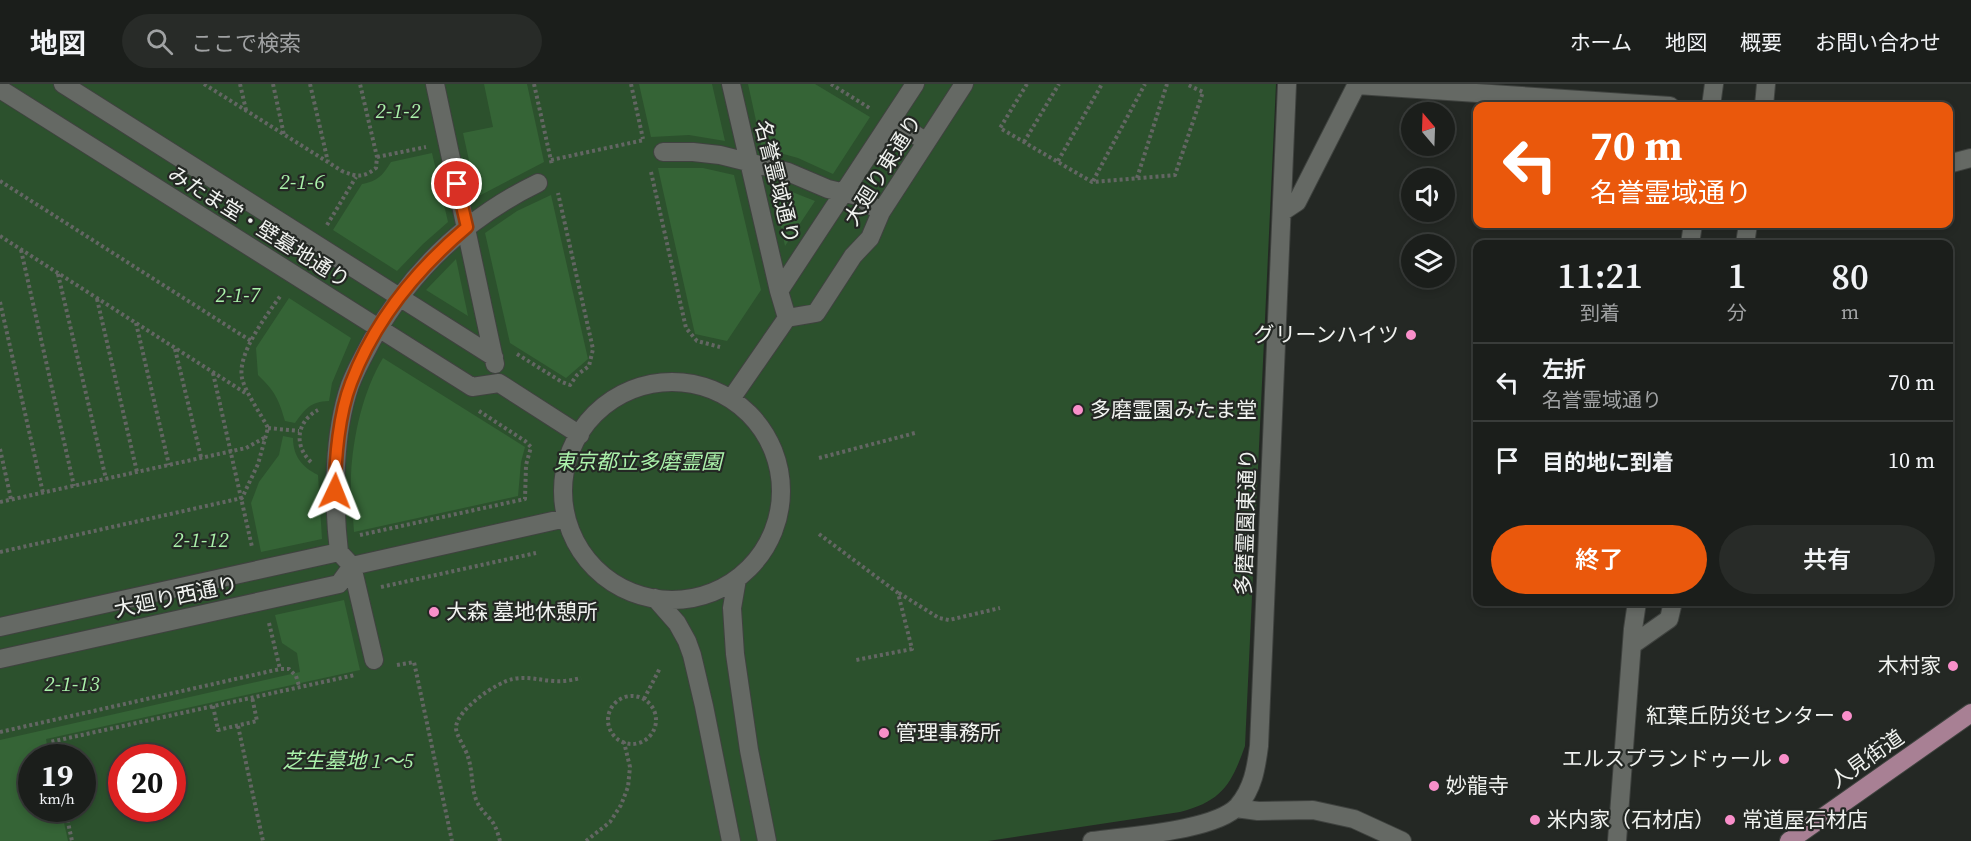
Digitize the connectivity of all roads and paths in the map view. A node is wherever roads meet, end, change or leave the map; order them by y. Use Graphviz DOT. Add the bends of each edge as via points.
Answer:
graph roads {
  1 [pos="63,84"];
  2 [pos="240,84"];
  3 [pos="273,84"];
  4 [pos="310,84"];
  5 [pos="360,84"];
  6 [pos="435,84"];
  7 [pos="534,84"];
  8 [pos="631,84"];
  9 [pos="730,84"];
  10 [pos="831,84"];
  11 [pos="915,84"];
  12 [pos="964,84"];
  13 [pos="1027,84"];
  14 [pos="1059,84"];
  15 [pos="1102,84"];
  16 [pos="1145,84"];
  17 [pos="1167,84"];
  18 [pos="1186,84"];
  19 [pos="1287,84"];
  20 [pos="1714,84"];
  21 [pos="1766,84"];
  22 [pos="206,85"];
  23 [pos="1357,85"];
  24 [pos="0,89"];
  25 [pos="1610,102"];
  26 [pos="1712,102"];
  27 [pos="1764,102"];
  28 [pos="246,111"];
  29 [pos="885,116"];
  30 [pos="285,135"];
  31 [pos="644,140"];
  32 [pos="448,142"];
  33 [pos="926,142"];
  34 [pos="1024,142"];
  35 [pos="645,146"];
  36 [pos="377,158"];
  37 [pos="656,158"];
  38 [pos="1971,158"];
  39 [pos="551,160"];
  40 [pos="749,161"];
  41 [pos="1058,161"];
  42 [pos="328,162"];
  43 [pos="1953,163"];
  44 [pos="553,167"];
  45 [pos="356,177"];
  46 [pos="1137,178"];
  47 [pos="0,182"];
  48 [pos="1092,182"];
  49 [pos="538,183"];
  50 [pos="557,187"];
  51 [pos="844,193"];
  52 [pos="881,212"];
  53 [pos="1282,212"];
  54 [pos="467,227"];
  55 [pos="323,231"];
  56 [pos="0,236"];
  57 [pos="21,249"];
  58 [pos="58,273"];
  59 [pos="285,288"];
  60 [pos="779,291"];
  61 [pos="399,297"];
  62 [pos="97,298"];
  63 [pos="0,302"];
  64 [pos="787,318"];
  65 [pos="136,322"];
  66 [pos="379,329"];
  67 [pos="251,341"];
  68 [pos="720,347"];
  69 [pos="175,348"];
  70 [pos="516,353"];
  71 [pos="494,357"];
  72 [pos="213,372"];
  73 [pos="499,383"];
  74 [pos="248,394"];
  75 [pos="731,399"];
  76 [pos="477,410"];
  77 [pos="268,428"];
  78 [pos="299,431"];
  79 [pos="915,433"];
  80 [pos="580,435"];
  81 [pos="264,438"];
  82 [pos="0,449"];
  83 [pos="231,451"];
  84 [pos="201,457"];
  85 [pos="819,458"];
  86 [pos="169,465"];
  87 [pos="137,472"];
  88 [pos="106,479"];
  89 [pos="74,486"];
  90 [pos="43,493"];
  91 [pos="242,498"];
  92 [pos="11,499"];
  93 [pos="0,502"];
  94 [pos="566,518"];
  95 [pos="819,534"];
  96 [pos="360,535"];
  97 [pos="253,551"];
  98 [pos="0,552"];
  99 [pos="339,552"];
  100 [pos="536,553"];
  101 [pos="352,566"];
  102 [pos="737,579"];
  103 [pos="377,588"];
  104 [pos="898,593"];
  105 [pos="655,598"];
  106 [pos="1637,606"];
  107 [pos="1672,606"];
  108 [pos="1000,608"];
  109 [pos="267,612"];
  110 [pos="0,627"];
  111 [pos="1632,645"];
  112 [pos="0,659"];
  113 [pos="856,660"];
  114 [pos="369,666"];
  115 [pos="395,666"];
  116 [pos="660,668"];
  117 [pos="279,669"];
  118 [pos="581,678"];
  119 [pos="300,687"];
  120 [pos="252,697"];
  121 [pos="644,699"];
  122 [pos="213,706"];
  123 [pos="1971,713"];
  124 [pos="238,726"];
  125 [pos="0,732"];
  126 [pos="624,742"];
  127 [pos="50,744"];
  128 [pos="1236,808"];
  129 [pos="68,822"];
  130 [pos="72,841"];
  131 [pos="263,841"];
  132 [pos="452,841"];
  133 [pos="500,841"];
  134 [pos="586,841"];
  135 [pos="731,841"];
  136 [pos="767,841"];
  137 [pos="1092,841"];
  138 [pos="1402,841"];
  139 [pos="1617,841"];
  140 [pos="1789,841"];
  1 -- 61 [label="street, みたま堂・壁墓地通り"];
  2 -- 28 [label="path"];
  3 -- 30 [label="path"];
  4 -- 42 [label="path"];
  5 -- 36 [label="path"];
  6 -- 32 [label="street"];
  7 -- 39 [label="path"];
  8 -- 31 [label="path"];
  9 -- 40 [label="street, 名誉霊域通り"];
  10 -- 29 [label="path"];
  11 -- 29 [label="street, 大廻り東通り"];
  12 -- 33 [label="street, 大廻り東通り"];
  13 -- 34 [label="path" via="1000,128"];
  14 -- 34 [label="path"];
  15 -- 41 [label="path"];
  16 -- 48 [label="path"];
  17 -- 46 [label="path"];
  18 -- 46 [label="path" via="1203,92 1175,175"];
  19 -- 53 [label="street, 多磨霊園東通り"];
  20 -- 26 [label="street"];
  21 -- 27 [label="street"];
  22 -- 28 [label="path"];
  23 -- 25 [label="street"];
  23 -- 53 [label="street" via="1297,202"];
  24 -- 66 [label="street, みたま堂・壁墓地通り"];
  28 -- 30 [label="path"];
  29 -- 33 [label="street"];
  29 -- 51 [label="street, 大廻り東通り"];
  30 -- 42 [label="path"];
  31 -- 35 [label="path"];
  31 -- 39 [label="path"];
  32 -- 36 [label="path"];
  32 -- 54 [label="street"];
  33 -- 52 [label="street, 大廻り東通り"];
  34 -- 41 [label="path"];
  36 -- 45 [label="path" via="376,168"];
  37 -- 40 [label="street" via="693,152"];
  37 -- 68 [label="path" via="686,328 697,341"];
  38 -- 43 [label="street"];
  39 -- 44 [label="path"];
  40 -- 51 [label="street"];
  40 -- 60 [label="street, 名誉霊域通り"];
  41 -- 48 [label="path"];
  42 -- 45 [label="path"];
  45 -- 55 [label="path"];
  46 -- 48 [label="path"];
  47 -- 67 [label="path"];
  49 -- 54 [label="street" via="511,196"];
  50 -- 70 [label="path" via="593,349 589,366 570,385"];
  51 -- 52 [label="street" via="858,196"];
  51 -- 60 [label="street, 大廻り東通り"];
  52 -- 64 [label="street, 大廻り東通り" via="870,238 853,256 816,313"];
  53 -- 128 [label="street, 多磨霊園東通り" via="1259,746 1256,771"];
  54 -- 61 [label="street" via="432,258"];
  54 -- 71 [label="street"];
  56 -- 57 [label="path"];
  57 -- 58 [label="path"];
  57 -- 89 [label="path"];
  58 -- 62 [label="path"];
  58 -- 88 [label="path"];
  59 -- 67 [label="path"];
  60 -- 64 [label="street"];
  61 -- 66 [label="street"];
  61 -- 71 [label="street, みたま堂・壁墓地通り"];
  62 -- 65 [label="path"];
  62 -- 87 [label="path"];
  63 -- 90 [label="path"];
  64 -- 75 [label="street"];
  65 -- 69 [label="path"];
  65 -- 86 [label="path"];
  66 -- 73 [label="street, みたま堂・壁墓地通り" via="472,387"];
  66 -- 99 [label="street" via="350,385 344,410 335,469"];
  67 -- 74 [label="path" via="242,364"];
  69 -- 72 [label="path"];
  69 -- 84 [label="path"];
  71 -- 73 [label="street"];
  72 -- 74 [label="path"];
  72 -- 83 [label="path"];
  73 -- 80 [label="street"];
  74 -- 77 [label="path"];
  75 -- 80 [label="street" via="690,383 647,385 608,403"];
  75 -- 102 [label="street" via="746,410 772,444 782,486 775,528 766,547"];
  76 -- 96 [label="path" via="531,447 525,499"];
  77 -- 78 [label="path"];
  77 -- 81 [label="path"];
  79 -- 85 [label="path"];
  80 -- 94 [label="street" via="564,474"];
  81 -- 83 [label="path"];
  81 -- 91 [label="path" via="258,464"];
  82 -- 92 [label="path"];
  83 -- 84 [label="path"];
  83 -- 91 [label="path"];
  84 -- 86 [label="path"];
  86 -- 87 [label="path"];
  87 -- 88 [label="path"];
  88 -- 89 [label="path"];
  89 -- 90 [label="path"];
  90 -- 92 [label="path"];
  91 -- 97 [label="path"];
  91 -- 98 [label="path"];
  92 -- 93 [label="path"];
  94 -- 101 [label="street"];
  94 -- 105 [label="street" via="584,555 599,571 616,584"];
  95 -- 104 [label="path"];
  99 -- 101 [label="street"];
  99 -- 110 [label="street, 大廻り西通り"];
  100 -- 103 [label="path"];
  101 -- 112 [label="street, 大廻り西通り" via="339,584"];
  101 -- 114 [label="street"];
  102 -- 105 [label="street" via="698,597"];
  102 -- 136 [label="street" via="732,629"];
  104 -- 108 [label="path" via="949,620"];
  104 -- 113 [label="path" via="912,649"];
  105 -- 135 [label="street" via="677,623 692,655"];
  106 -- 111 [label="street"];
  107 -- 111 [label="street" via="1670,619"];
  109 -- 117 [label="path"];
  111 -- 139 [label="street"];
  114 -- 119 [label="path"];
  115 -- 132 [label="path" via="414,662"];
  116 -- 121 [label="path"];
  117 -- 119 [label="path" via="289,669"];
  117 -- 125 [label="path"];
  118 -- 133 [label="path" via="510,680 480,697 457,722 455,729 470,761 477,802 495,826"];
  119 -- 120 [label="path"];
  120 -- 122 [label="path"];
  120 -- 124 [label="path" via="257,721"];
  121 -- 126 [label="path" via="653,708 656,724 640,743"];
  121 -- 126 [label="path" via="625,696 609,712 612,734"];
  122 -- 124 [label="path" via="218,730"];
  122 -- 127 [label="path"];
  123 -- 140 [label="main road, 人見街道"];
  124 -- 131 [label="path"];
  126 -- 134 [label="path" via="630,767 628,787 610,822"];
  128 -- 137 [label="street" via="1194,826"];
  128 -- 138 [label="street" via="1313,810 1354,819"];
  129 -- 130 [label="path"];
}
